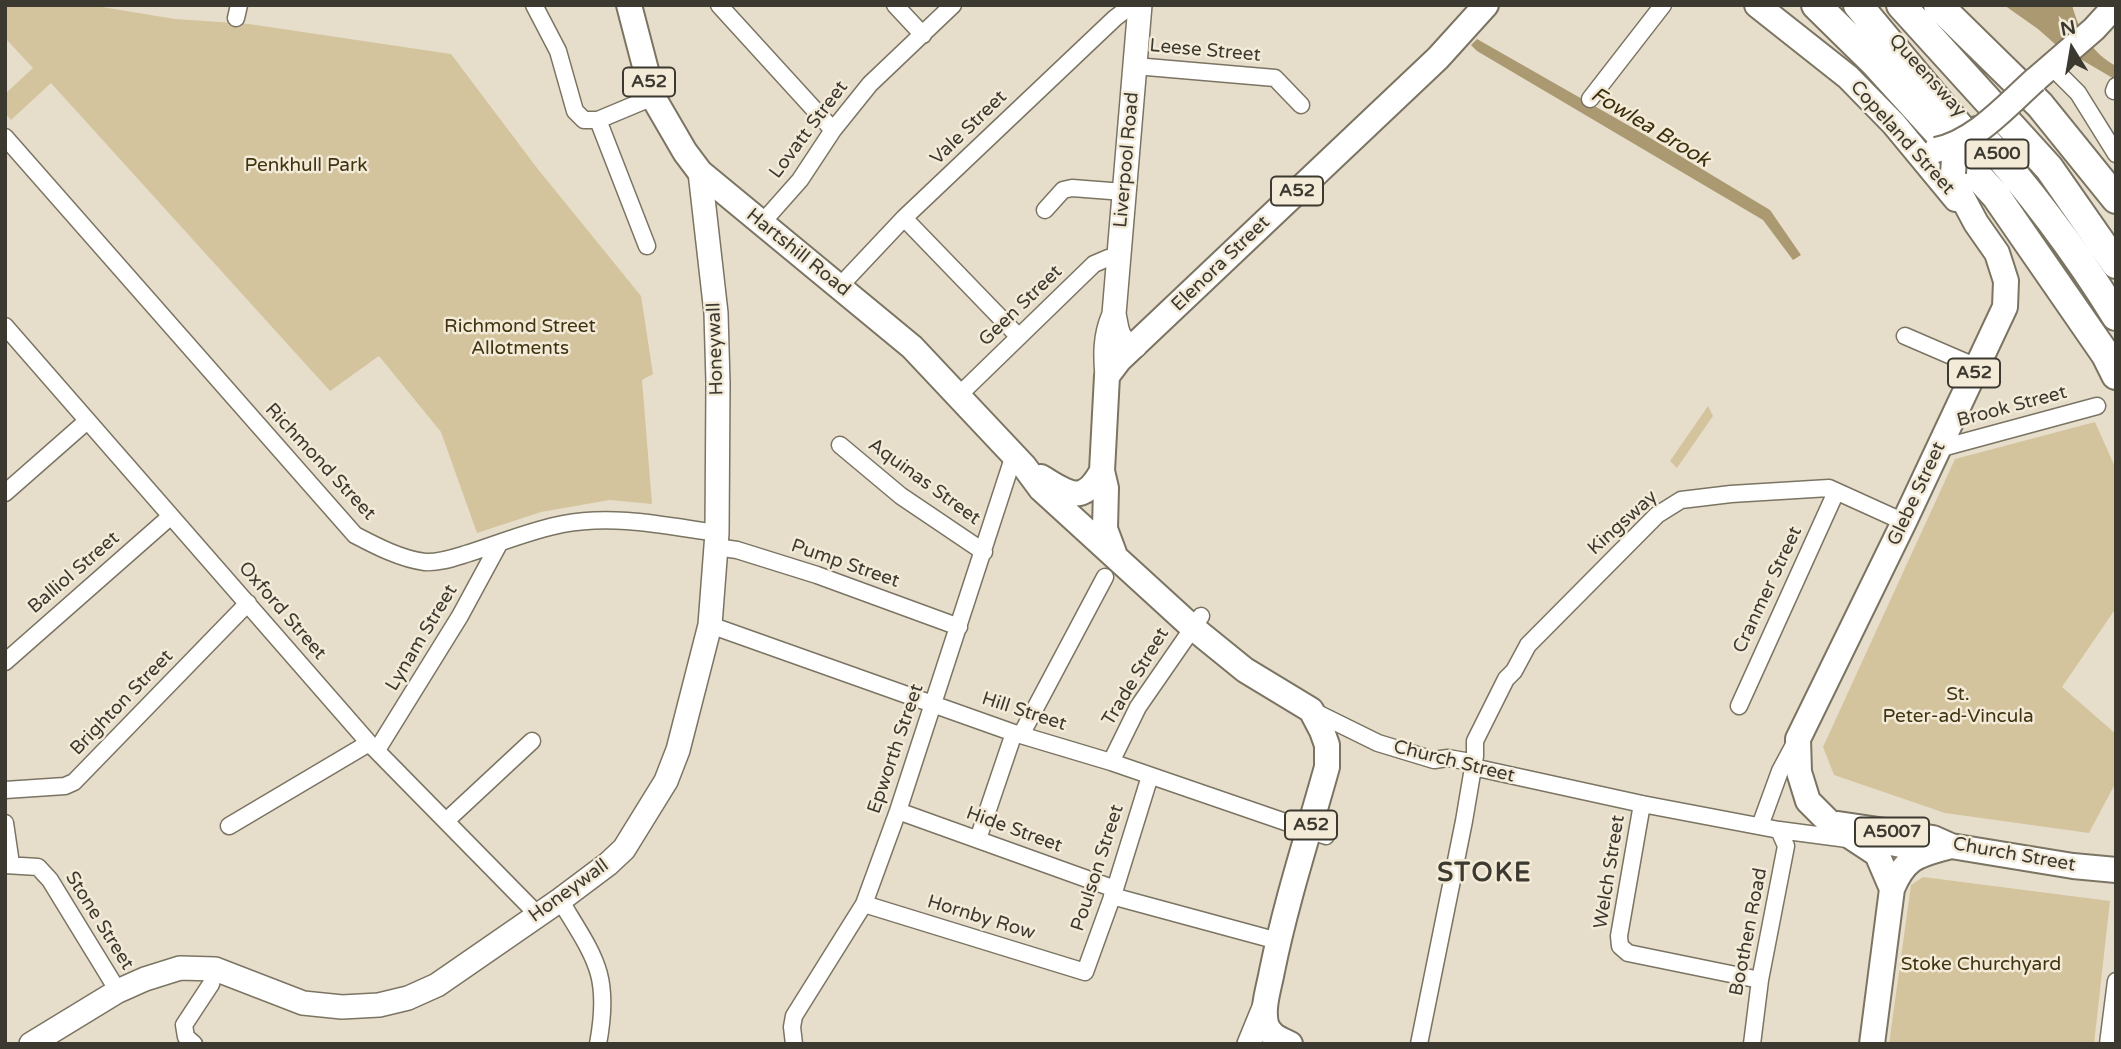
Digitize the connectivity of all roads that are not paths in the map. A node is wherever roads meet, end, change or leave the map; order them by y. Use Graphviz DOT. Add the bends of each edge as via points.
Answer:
graph roads {
  1 [pos="534,5"];
  2 [pos="629,5"];
  3 [pos="719,5"];
  4 [pos="895,5"];
  5 [pos="953,5"];
  6 [pos="1132,5"];
  7 [pos="1140,5"];
  8 [pos="1486,5"];
  9 [pos="1663,5"];
  10 [pos="1757,5"];
  11 [pos="1816,5"];
  12 [pos="1860,5"];
  13 [pos="1901,5"];
  14 [pos="1938,5"];
  15 [pos="2116,5"];
  16 [pos="923,35"];
  17 [pos="1970,37"];
  18 [pos="1135,66"];
  19 [pos="2049,68"];
  20 [pos="653,97"];
  21 [pos="1590,99"];
  22 [pos="1301,105"];
  23 [pos="598,120"];
  24 [pos="1894,124"];
  25 [pos="832,130"];
  26 [pos="1972,135"];
  27 [pos="5,137"];
  28 [pos="2116,154"];
  29 [pos="700,172"];
  30 [pos="1124,192"];
  31 [pos="2116,199"];
  32 [pos="1045,210"];
  33 [pos="904,218"];
  34 [pos="1976,223"];
  35 [pos="761,224"];
  36 [pos="648,246"];
  37 [pos="2116,254"];
  38 [pos="1119,258"];
  39 [pos="2116,264"];
  40 [pos="839,287"];
  41 [pos="1114,314"];
  42 [pos="2116,316"];
  43 [pos="5,326"];
  44 [pos="1905,336"];
  45 [pos="1019,337"];
  46 [pos="1135,346"];
  47 [pos="2111,365"];
  48 [pos="1977,368"];
  49 [pos="1107,376"];
  50 [pos="958,396"];
  51 [pos="2097,406"];
  52 [pos="88,421"];
  53 [pos="840,445"];
  54 [pos="1938,449"];
  55 [pos="1019,460"];
  56 [pos="1102,471"];
  57 [pos="1836,492"];
  58 [pos="5,493"];
  59 [pos="171,516"];
  60 [pos="1904,522"];
  61 [pos="1105,529"];
  62 [pos="717,540"];
  63 [pos="499,544"];
  64 [pos="984,552"];
  65 [pos="1110,566"];
  66 [pos="248,603"];
  67 [pos="1196,622"];
  68 [pos="710,625"];
  69 [pos="959,627"];
  70 [pos="5,662"];
  71 [pos="934,704"];
  72 [pos="1739,706"];
  73 [pos="1311,710"];
  74 [pos="1018,734"];
  75 [pos="1798,739"];
  76 [pos="532,741"];
  77 [pos="373,746"];
  78 [pos="1111,762"];
  79 [pos="1474,762"];
  80 [pos="1150,776"];
  81 [pos="5,790"];
  82 [pos="1642,804"];
  83 [pos="898,811"];
  84 [pos="446,821"];
  85 [pos="5,823"];
  86 [pos="1830,823"];
  87 [pos="1760,826"];
  88 [pos="229,827"];
  89 [pos="1779,830"];
  90 [pos="1318,833"];
  91 [pos="978,839"];
  92 [pos="1856,840"];
  93 [pos="1951,846"];
  94 [pos="1920,853"];
  95 [pos="8,864"];
  96 [pos="2116,870"];
  97 [pos="1892,889"];
  98 [pos="1114,893"];
  99 [pos="560,900"];
  100 [pos="864,904"];
  101 [pos="538,915"];
  102 [pos="1278,941"];
  103 [pos="215,969"];
  104 [pos="1085,972"];
  105 [pos="1760,980"];
  106 [pos="2116,981"];
  107 [pos="118,991"];
  108 [pos="1265,1005"];
  109 [pos="31,1044"];
  110 [pos="194,1044"];
  111 [pos="598,1044"];
  112 [pos="794,1044"];
  113 [pos="1249,1044"];
  114 [pos="1290,1044"];
  115 [pos="1419,1044"];
  116 [pos="1752,1044"];
  117 [pos="1872,1044"];
  118 [pos="2108,1044"];
  1 -- 23 [label="street" via="541,36 558,51 575,111 584,120"];
  2 -- 20 [label="main road, Hartshill Road / A52"];
  3 -- 25 [label="street"];
  4 -- 16 [label="street"];
  5 -- 16 [label="street, Lovatt Street"];
  6 -- 33 [label="street, Vale Street"];
  7 -- 18 [label="street, Liverpool Road"];
  8 -- 46 [label="main road, Elenora Street / A52" via="1438,58"];
  9 -- 21 [label="street"];
  10 -- 24 [label="main road, Copeland Street / A52" via="1848,77"];
  11 -- 47 [label="highway" via="1996,195"];
  12 -- 42 [label="highway, Queensway / A500" via="2031,195"];
  12 -- 47 [label="highway" via="2018,197 2059,261"];
  13 -- 39 [label="highway, Queensway / A500" via="2049,168"];
  14 -- 17 [label="highway"];
  15 -- 19 [label="main road, Glebe Street / A52"];
  16 -- 25 [label="street, Lovatt Street" via="870,85"];
  17 -- 31 [label="highway" via="2040,105"];
  17 -- 37 [label="highway" via="2063,165"];
  18 -- 22 [label="street, Leese Street" via="1275,78"];
  18 -- 30 [label="street, Liverpool Road"];
  19 -- 26 [label="main road, Glebe Street / A52, bridge"];
  19 -- 28 [label="street" via="2078,93"];
  20 -- 23 [label="street"];
  20 -- 29 [label="main road, Hartshill Road / A52"];
  23 -- 36 [label="street"];
  24 -- 26 [label="main road, Glebe Street / A52, bridge" via="1922,149 1946,148"];
  24 -- 34 [label="main road, Copeland Street / A52"];
  25 -- 35 [label="street, Lovatt Street" via="800,180"];
  26 -- 34 [label="main road, Glebe Street / A52, bridge" via="1954,160 1953,173"];
  27 -- 63 [label="street, Richmond Street" via="355,535 428,562"];
  29 -- 35 [label="main road, Hartshill Road / A52"];
  29 -- 62 [label="street, Honeywall" via="716,313"];
  30 -- 32 [label="street" via="1063,190"];
  30 -- 38 [label="street, Liverpool Road"];
  33 -- 40 [label="street, Vale Street"];
  33 -- 45 [label="street"];
  34 -- 48 [label="main road, Glebe Street / A52" via="1997,253 2006,281 2005,307"];
  35 -- 40 [label="main road, Hartshill Road / A52"];
  38 -- 41 [label="street, Liverpool Road"];
  38 -- 45 [label="street, Geen Street" via="1108,257 1094,264"];
  40 -- 50 [label="main road, Hartshill Road / A52" via="912,347"];
  41 -- 46 [label="street" via="1118,335"];
  41 -- 49 [label="street, Liverpool Road" via="1108,329"];
  43 -- 52 [label="street, Oxford Street"];
  44 -- 48 [label="street"];
  45 -- 50 [label="street, Geen Street"];
  46 -- 49 [label="main road, Elenora Street / A52"];
  48 -- 54 [label="main road, Glebe Street / A52"];
  49 -- 56 [label="main road, Liverpool Road / A52"];
  50 -- 55 [label="main road, Hartshill Road / A52"];
  51 -- 54 [label="street, Brook Street"];
  52 -- 58 [label="street"];
  52 -- 59 [label="street, Oxford Street"];
  53 -- 64 [label="street, Aquinas Street" via="901,496"];
  54 -- 60 [label="main road, Glebe Street / A52"];
  55 -- 56 [label="main road, Hartshill Road / A52" via="1065,492 1092,488"];
  55 -- 64 [label="street, Epworth Street"];
  55 -- 65 [label="main road, Hartshill Road / A52"];
  56 -- 61 [label="main road, Liverpool Road / A52"];
  57 -- 60 [label="street, Kingsway"];
  57 -- 72 [label="street, Cranmer Street"];
  57 -- 79 [label="street, Kingsway" via="1829,488 1681,500 1657,515 1528,645 1475,741"];
  59 -- 66 [label="street, Oxford Street"];
  59 -- 70 [label="street, Balliol Street"];
  60 -- 75 [label="main road, Glebe Street / A52"];
  61 -- 65 [label="main road, Church Street / A52"];
  62 -- 63 [label="street, Richmond Street" via="606,520 564,524"];
  62 -- 68 [label="street, Honeywall"];
  62 -- 69 [label="street, Pump Street"];
  63 -- 77 [label="street, Lynam Street" via="460,616"];
  64 -- 69 [label="street, Epworth Street"];
  65 -- 67 [label="main road, Church Street / A52"];
  65 -- 74 [label="street"];
  66 -- 77 [label="street, Oxford Street"];
  66 -- 81 [label="street, Brighton Street" via="74,782"];
  67 -- 73 [label="main road, Church Street / A52" via="1245,670"];
  67 -- 78 [label="street, Trade Street" via="1138,708"];
  68 -- 71 [label="street, Hill Street"];
  68 -- 99 [label="street, Honeywall" via="666,781 624,849"];
  69 -- 71 [label="street, Epworth Street"];
  71 -- 74 [label="street, Hill Street"];
  71 -- 83 [label="street, Epworth Street"];
  73 -- 79 [label="street, Church Street" via="1378,743 1434,761"];
  73 -- 90 [label="main road, A52" via="1327,746"];
  74 -- 78 [label="street, Hill Street"];
  74 -- 91 [label="street"];
  75 -- 86 [label="main road, Glebe Street / A52" via="1799,772 1808,801"];
  75 -- 87 [label="street" via="1780,771"];
  76 -- 84 [label="street"];
  77 -- 84 [label="street, Oxford Street"];
  77 -- 88 [label="street"];
  78 -- 80 [label="street, Hill Street"];
  79 -- 82 [label="street, Church Street"];
  79 -- 115 [label="street, Kingsway"];
  80 -- 90 [label="street, Hill Street"];
  80 -- 98 [label="street, Poulson Street"];
  82 -- 87 [label="street, Church Street"];
  82 -- 105 [label="street, Welch Street" via="1620,946 1628,953"];
  83 -- 91 [label="street, Hide Street"];
  83 -- 100 [label="street, Epworth Street"];
  84 -- 101 [label="street, Oxford Street"];
  85 -- 95 [label="street"];
  86 -- 92 [label="main road, Glebe Street / A52"];
  86 -- 93 [label="main road, Church Street / A5007" via="1933,838"];
  87 -- 89 [label="street, Church Street"];
  89 -- 92 [label="street, Church Street"];
  89 -- 105 [label="street, Boothen Road" via="1786,846"];
  90 -- 102 [label="main road, A52"];
  91 -- 98 [label="street, Hide Street"];
  92 -- 94 [label="street, Church Street"];
  92 -- 97 [label="main road, A52" via="1877,854"];
  93 -- 94 [label="main road"];
  93 -- 96 [label="main road, Church Street / A5007"];
  94 -- 97 [label="main road" via="1904,866"];
  95 -- 107 [label="street, Stone Street" via="38,867 50,880"];
  97 -- 117 [label="main road"];
  98 -- 102 [label="street, Hide Street"];
  98 -- 104 [label="street, Poulson Street"];
  99 -- 101 [label="street, Honeywall"];
  99 -- 111 [label="street" via="591,950 601,977 604,1007"];
  100 -- 104 [label="street, Hornby Row"];
  100 -- 112 [label="street, Epworth Street" via="794,1016"];
  101 -- 103 [label="street, Honeywall" via="437,985 379,1005 303,1003"];
  102 -- 108 [label="main road, A52"];
  103 -- 107 [label="street, Honeywall" via="180,968"];
  103 -- 110 [label="street" via="211,984 184,1025 186,1037"];
  105 -- 116 [label="street, Boothen Road"];
  106 -- 118 [label="street"];
  107 -- 109 [label="street, Honeywall"];
  108 -- 113 [label="street"];
  108 -- 114 [label="main road, A52" via="1272,1035"];
}
